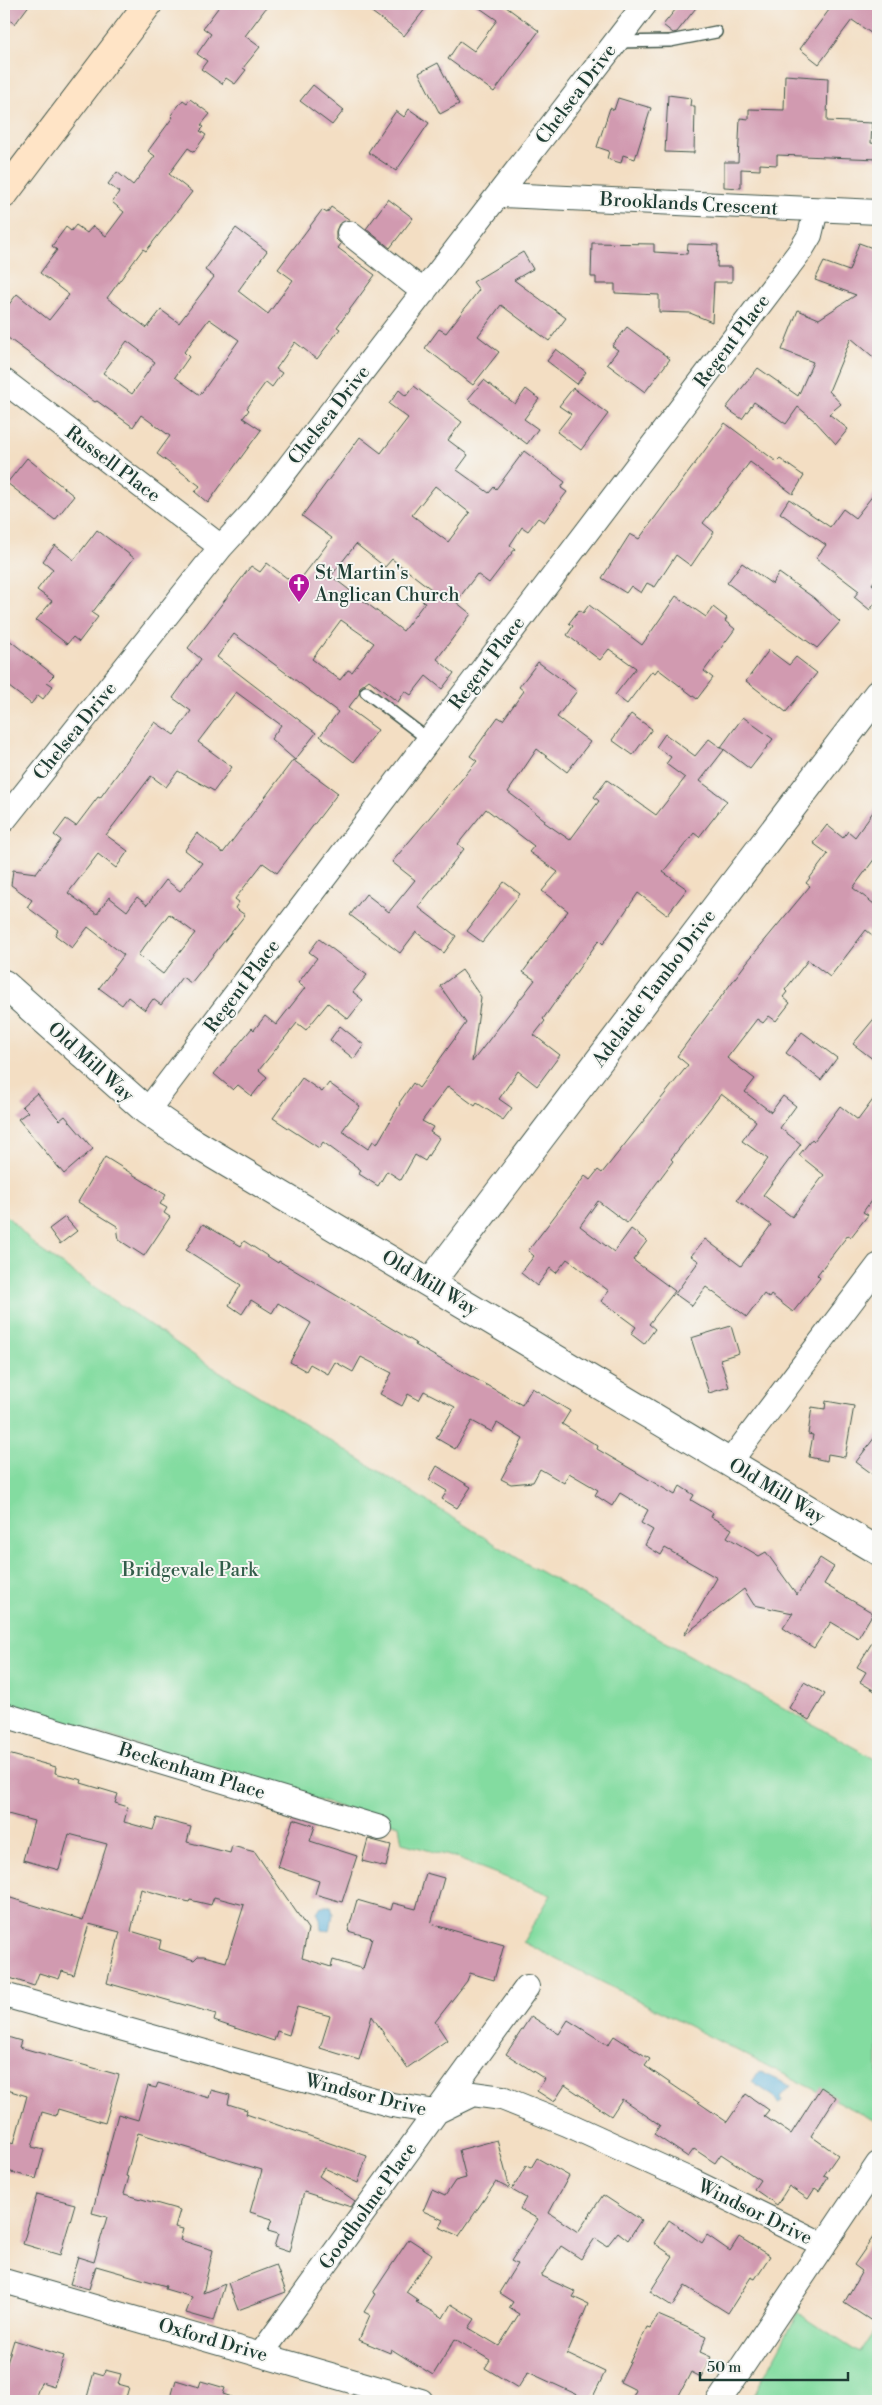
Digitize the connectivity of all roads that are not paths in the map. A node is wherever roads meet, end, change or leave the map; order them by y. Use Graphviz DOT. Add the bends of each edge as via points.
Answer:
graph roads {
  1 [pos="148,4"];
  2 [pos="645,4"];
  3 [pos="716,32"];
  4 [pos="616,42"];
  5 [pos="4,194"];
  6 [pos="500,195"];
  7 [pos="816,210"];
  8 [pos="878,212"];
  9 [pos="350,232"];
  10 [pos="424,292"];
  11 [pos="4,381"];
  12 [pos="221,547"];
  13 [pos="366,692"];
  14 [pos="878,694"];
  15 [pos="429,740"];
  16 [pos="4,820"];
  17 [pos="4,984"];
  18 [pos="147,1111"];
  19 [pos="878,1266"];
  20 [pos="430,1284"];
  21 [pos="728,1462"];
  22 [pos="878,1551"];
  23 [pos="4,1715"];
  24 [pos="380,1828"];
  25 [pos="527,1987"];
  26 [pos="4,1995"];
  27 [pos="436,2112"];
  28 [pos="878,2164"];
  29 [pos="824,2245"];
  30 [pos="4,2281"];
  31 [pos="261,2354"];
  32 [pos="422,2401"];
  33 [pos="719,2401"];
  1 -- 5 [label="main road"];
  2 -- 4 [label="street, Chelsea Drive"];
  3 -- 4 [label="lane" via="670,41"];
  4 -- 6 [label="street, Chelsea Drive"];
  6 -- 7 [label="street, Brooklands Crescent"];
  6 -- 10 [label="street, Chelsea Drive"];
  7 -- 8 [label="street, Brooklands Crescent"];
  7 -- 15 [label="street, Regent Place" via="810,235 801,250"];
  9 -- 10 [label="street"];
  10 -- 12 [label="street, Chelsea Drive" via="257,508"];
  11 -- 12 [label="street, Russell Place"];
  12 -- 16 [label="street, Chelsea Drive"];
  13 -- 15 [label="lane"];
  14 -- 20 [label="street, Adelaide Tambo Drive"];
  15 -- 18 [label="street, Regent Place"];
  17 -- 18 [label="street, Old Mill Way"];
  18 -- 20 [label="street, Old Mill Way" via="189,1140"];
  19 -- 21 [label="street"];
  20 -- 21 [label="street, Old Mill Way"];
  21 -- 22 [label="street, Old Mill Way"];
  23 -- 24 [label="street, Beckenham Place"];
  25 -- 27 [label="street, Goodholme Place"];
  26 -- 27 [label="street, Windsor Drive" via="392,2105"];
  27 -- 29 [label="street, Windsor Drive" via="473,2094 502,2098 567,2124"];
  27 -- 31 [label="street, Goodholme Place"];
  28 -- 29 [label="street"];
  29 -- 33 [label="street"];
  30 -- 31 [label="street, Oxford Drive"];
  31 -- 32 [label="street, Oxford Drive"];
}
